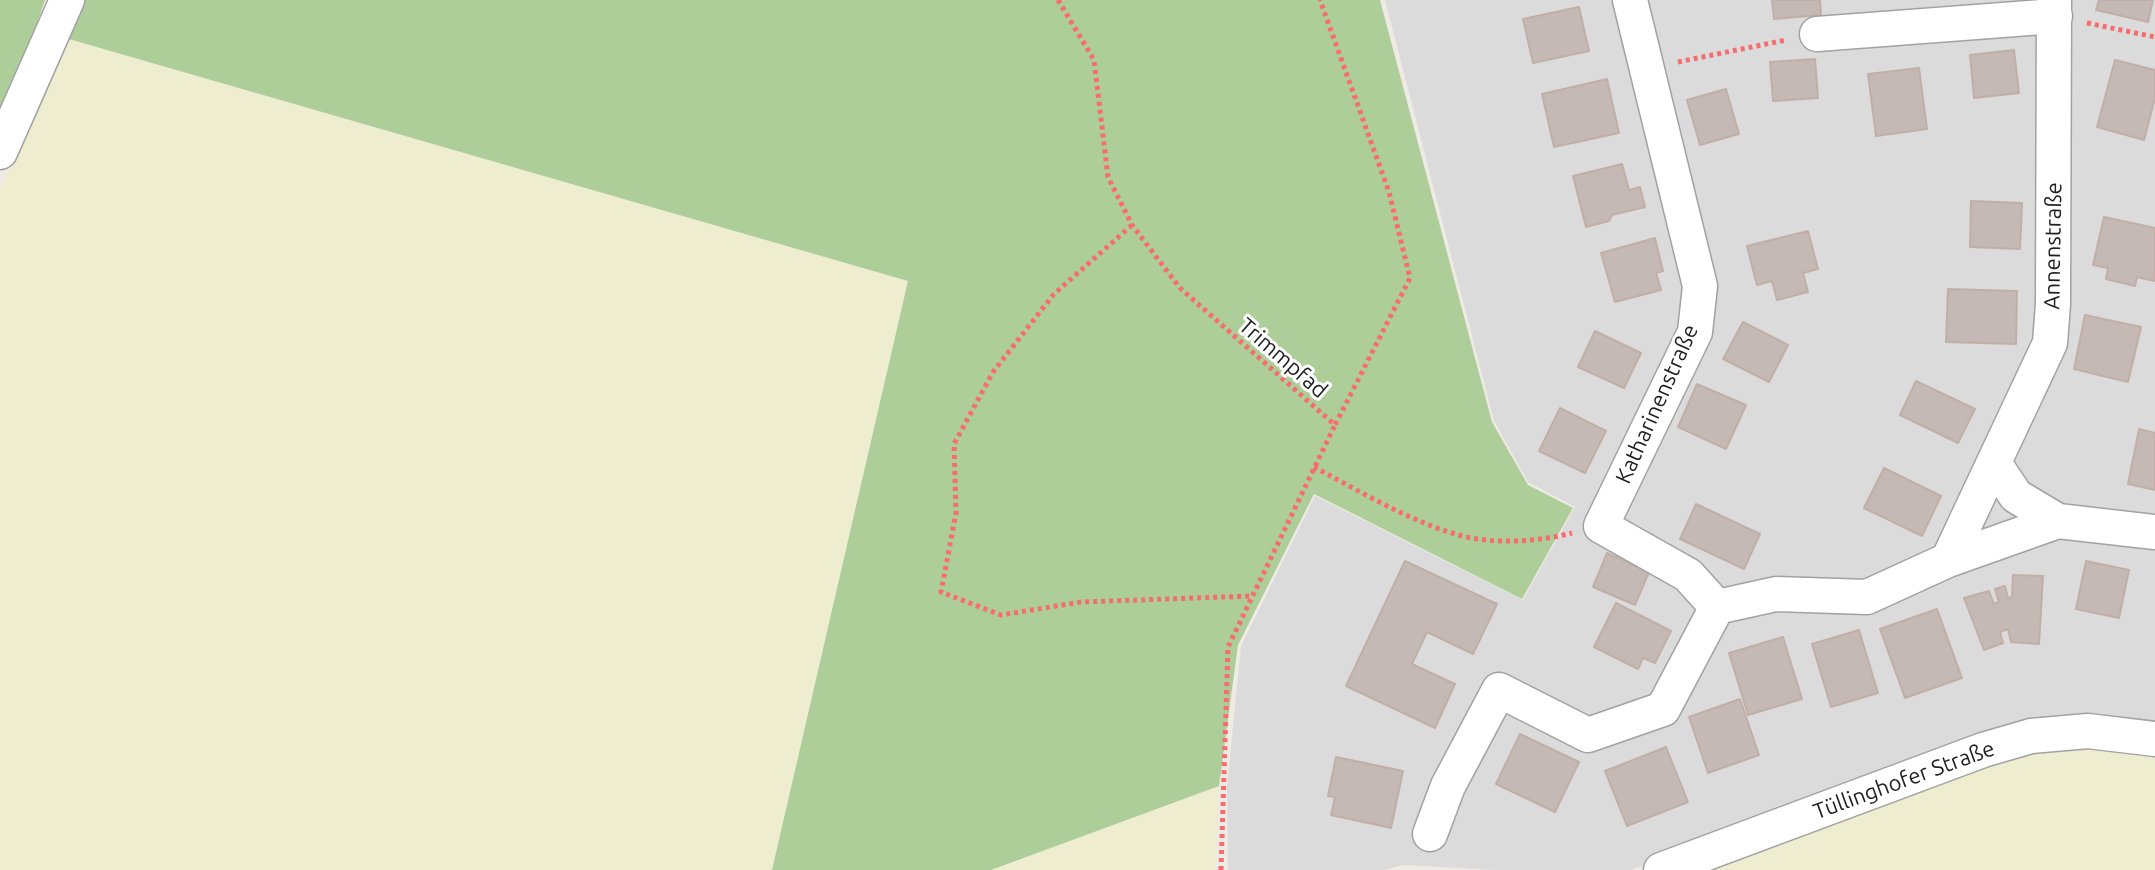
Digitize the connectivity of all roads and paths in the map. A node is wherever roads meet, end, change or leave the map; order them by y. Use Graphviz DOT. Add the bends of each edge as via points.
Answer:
graph roads {
  1 [pos="67,0"];
  2 [pos="1058,0"];
  3 [pos="1320,0"];
  4 [pos="1630,0"];
  5 [pos="2054,8"];
  6 [pos="1817,34"];
  7 [pos="2155,37"];
  8 [pos="1646,69"];
  9 [pos="0,152"];
  10 [pos="1132,225"];
  11 [pos="1335,425"];
  12 [pos="1994,463"];
  13 [pos="1314,467"];
  14 [pos="2058,521"];
  15 [pos="1601,526"];
  16 [pos="2155,532"];
  17 [pos="1948,560"];
  18 [pos="1252,596"];
  19 [pos="1717,607"];
  20 [pos="2155,739"];
  21 [pos="1430,834"];
  22 [pos="1221,870"];
  23 [pos="1661,870"];
  1 -- 9 [label="street"];
  2 -- 10 [label="path, Trimmpfad" via="1094,60 1108,177"];
  3 -- 11 [label="path, Trimmpfad" via="1389,192 1410,278"];
  4 -- 8 [label="street, Katharinenstraße"];
  5 -- 6 [label="street"];
  5 -- 7 [label="path"];
  5 -- 12 [label="street, Annenstraße" via="2050,343"];
  6 -- 8 [label="path"];
  8 -- 15 [label="street, Katharinenstraße" via="1700,286 1695,332"];
  10 -- 11 [label="path, Trimmpfad" via="1180,288"];
  10 -- 18 [label="path" via="1054,294 993,372 954,444 956,513 941,592 1001,615 1081,602"];
  11 -- 13 [label="path"];
  12 -- 14 [label="street" via="2016,496"];
  12 -- 17 [label="street, Annenstraße"];
  13 -- 15 [label="path" via="1456,535 1550,539"];
  13 -- 18 [label="path"];
  14 -- 16 [label="street"];
  14 -- 17 [label="street"];
  15 -- 19 [label="street" via="1688,575"];
  17 -- 19 [label="street" via="1867,597 1776,594"];
  18 -- 22 [label="path" via="1228,647"];
  19 -- 21 [label="street" via="1663,709 1588,735 1499,690 1448,786"];
  20 -- 23 [label="street, Tüllinghofer Straße" via="2088,731 2031,736"];
}
